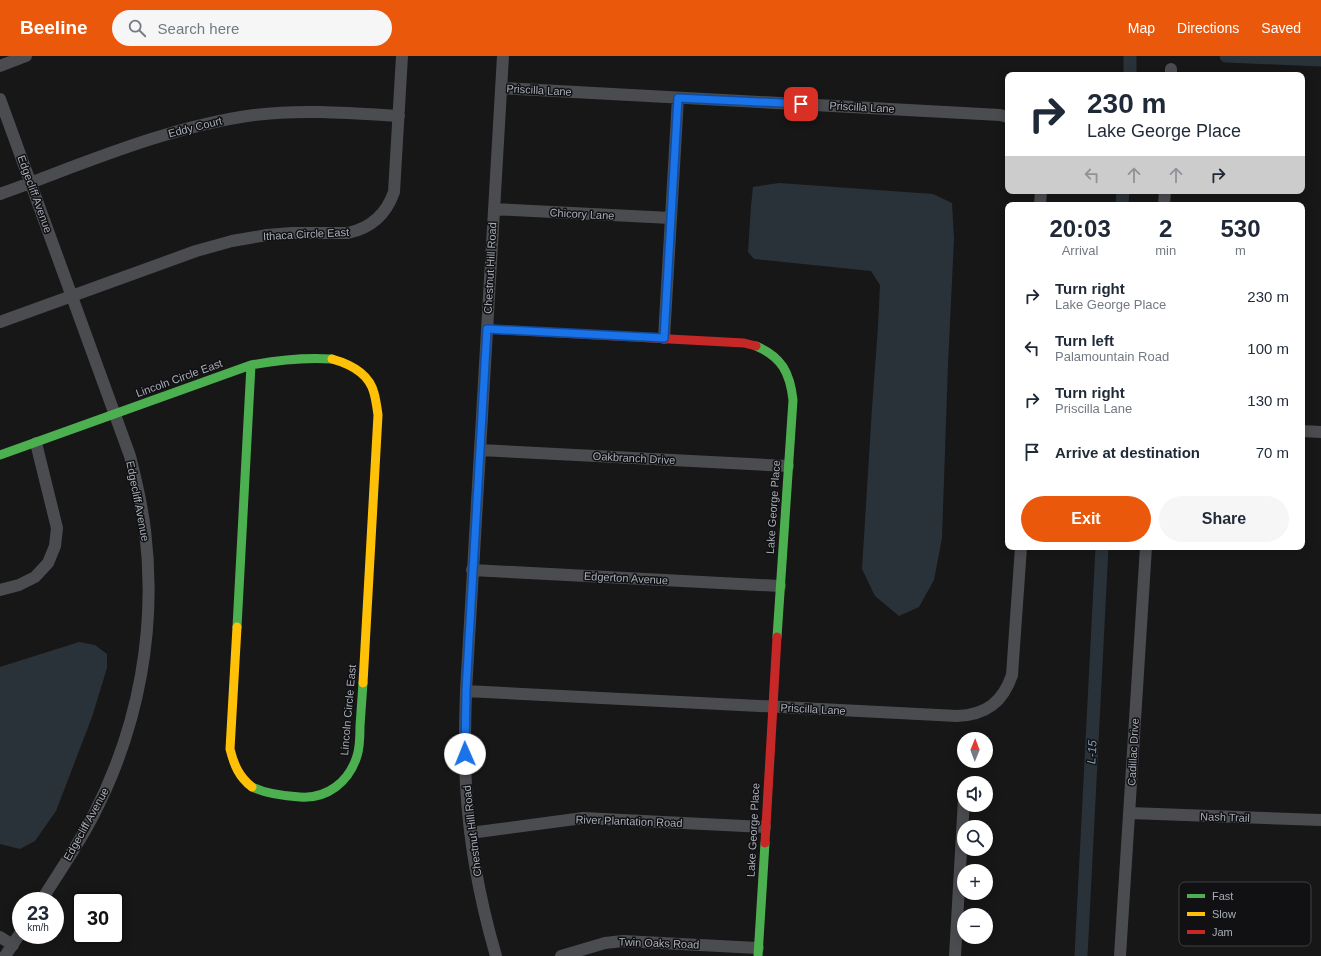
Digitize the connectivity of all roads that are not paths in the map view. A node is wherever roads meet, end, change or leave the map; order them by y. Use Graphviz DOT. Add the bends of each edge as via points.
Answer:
graph roads {
  1 [pos="26,56"];
  2 [pos="402,56"];
  3 [pos="502,56"];
  4 [pos="0,66"];
  5 [pos="501,88"];
  6 [pos="0,98"];
  7 [pos="678,98"];
  8 [pos="399,116"];
  9 [pos="1005,116"];
  10 [pos="31,183"];
  11 [pos="0,194"];
  12 [pos="494,209"];
  13 [pos="671,218"];
  14 [pos="72,296"];
  15 [pos="0,322"];
  16 [pos="487,329"];
  17 [pos="664,338"];
  18 [pos="251,365"];
  19 [pos="115,414"];
  20 [pos="1305,432"];
  21 [pos="1321,432"];
  22 [pos="36,443"];
  23 [pos="480,450"];
  24 [pos="0,455"];
  25 [pos="788,466"];
  26 [pos="1021,550"];
  27 [pos="1146,550"];
  28 [pos="472,570"];
  29 [pos="780,586"];
  30 [pos="0,590"];
  31 [pos="466,691"];
  32 [pos="772,707"];
  33 [pos="963,812"];
  34 [pos="1130,813"];
  35 [pos="1321,820"];
  36 [pos="765,827"];
  37 [pos="470,833"];
  38 [pos="46,892"];
  39 [pos="0,937"];
  40 [pos="13,945"];
  41 [pos="758,952"];
  42 [pos="6,956"];
  43 [pos="496,956"];
  44 [pos="560,956"];
  45 [pos="955,956"];
  46 [pos="1120,956"];
  1 -- 4 [label="street"];
  2 -- 8 [label="street, Ithaca Circle East"];
  3 -- 5 [label="street, Chestnut Hill Road"];
  5 -- 7 [label="street, Priscilla Lane"];
  5 -- 12 [label="street, Chestnut Hill Road"];
  6 -- 10 [label="street, Edgecliff Avenue"];
  7 -- 9 [label="street, Priscilla Lane"];
  7 -- 13 [label="street"];
  8 -- 10 [label="street, Eddy Court" via="283,113 218,121 145,141"];
  8 -- 14 [label="street, Ithaca Circle East" via="394,192 383,213 366,228 348,233 292,233 232,241 196,251"];
  10 -- 11 [label="street, Eddy Court"];
  10 -- 14 [label="street, Edgecliff Avenue"];
  12 -- 13 [label="street, Chicory Lane"];
  12 -- 16 [label="street, Chestnut Hill Road"];
  13 -- 17 [label="street"];
  14 -- 15 [label="street, Ithaca Circle East"];
  14 -- 19 [label="street, Edgecliff Avenue"];
  16 -- 17 [label="street, Lake George Place"];
  16 -- 23 [label="street, Chestnut Hill Road"];
  17 -- 25 [label="street, Lake George Place" via="744,342 762,347 777,358 788,373 793,391"];
  18 -- 18 [label="street, Lincoln Circle East" via="299,358 337,360 354,367 365,376 373,388 378,406 358,757 343,782 328,793 310,797 270,795 253,787 235,767 230,749"];
  18 -- 19 [label="street, Lincoln Circle East"];
  19 -- 22 [label="street, Lincoln Circle East"];
  19 -- 38 [label="street, Edgecliff Avenue" via="139,492 146,535 149,592 144,666 126,738 110,781 94,815"];
  20 -- 21 [label="street"];
  22 -- 24 [label="street, Lincoln Circle East"];
  22 -- 30 [label="street" via="56,528 56,546 48,563 35,577"];
  23 -- 25 [label="street, Oakbranch Drive"];
  23 -- 28 [label="street, Chestnut Hill Road"];
  25 -- 29 [label="street, Lake George Place"];
  26 -- 32 [label="street, Priscilla Lane" via="1012,675 1005,692 992,706 967,716"];
  27 -- 34 [label="street, Cadillac Drive"];
  28 -- 29 [label="street, Edgerton Avenue"];
  28 -- 31 [label="street, Chestnut Hill Road"];
  29 -- 32 [label="street, Lake George Place"];
  31 -- 32 [label="street, Priscilla Lane"];
  31 -- 37 [label="street, Chestnut Hill Road" via="465,762"];
  32 -- 36 [label="street, Lake George Place"];
  33 -- 45 [label="street"];
  34 -- 35 [label="street, Nash Trail"];
  34 -- 46 [label="street, Cadillac Drive"];
  36 -- 37 [label="street, River Plantation Road" via="583,818"];
  36 -- 41 [label="street, Lake George Place"];
  37 -- 43 [label="street, Chestnut Hill Road" via="477,880"];
  39 -- 40 [label="street"];
  40 -- 42 [label="street"];
  41 -- 44 [label="street, Twin Oaks Road" via="623,941 605,943"];
}
